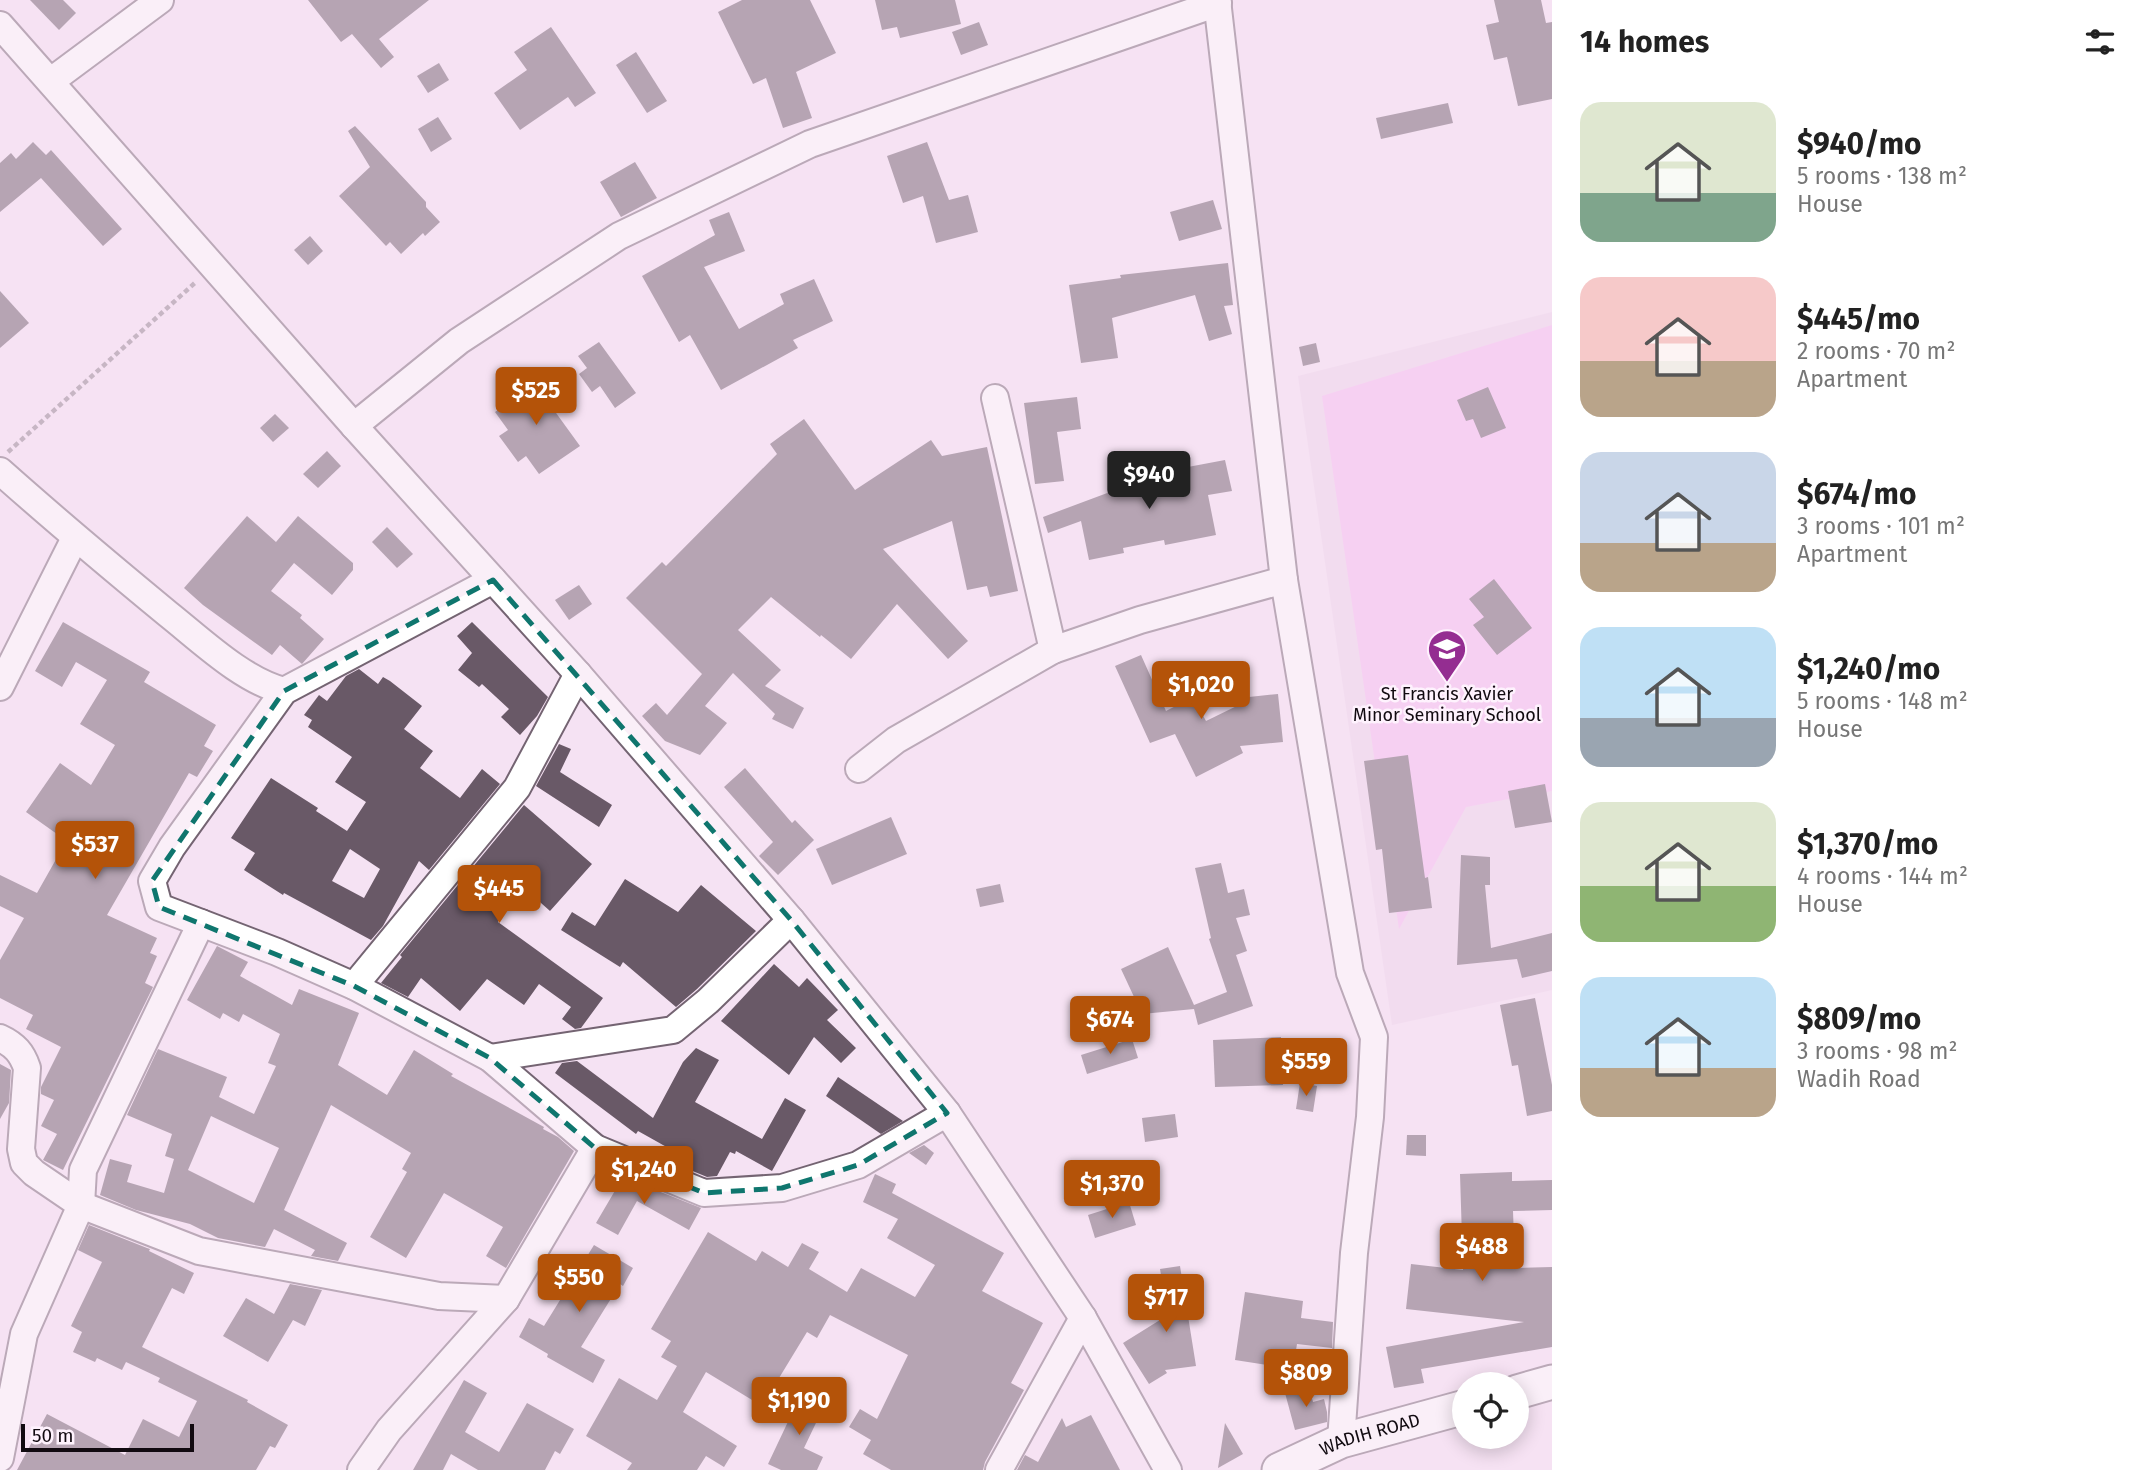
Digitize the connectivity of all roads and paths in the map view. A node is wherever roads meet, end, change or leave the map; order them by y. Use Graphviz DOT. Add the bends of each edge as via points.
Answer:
graph roads {
  1 [pos="160,0"];
  2 [pos="1218,1"];
  3 [pos="0,24"];
  4 [pos="51,81"];
  5 [pos="214,266"];
  6 [pos="995,398"];
  7 [pos="354,426"];
  8 [pos="0,459"];
  9 [pos="0,471"];
  10 [pos="75,538"];
  11 [pos="493,580"];
  12 [pos="1284,580"];
  13 [pos="1053,650"];
  14 [pos="578,674"];
  15 [pos="0,687"];
  16 [pos="284,691"];
  17 [pos="859,769"];
  18 [pos="791,920"];
  19 [pos="201,923"];
  20 [pos="354,986"];
  21 [pos="0,1038"];
  22 [pos="489,1058"];
  23 [pos="947,1113"];
  24 [pos="595,1148"];
  25 [pos="81,1205"];
  26 [pos="506,1299"];
  27 [pos="1083,1318"];
  28 [pos="1552,1382"];
  29 [pos="1529,1389"];
  30 [pos="1452,1410"];
  31 [pos="1341,1441"];
  32 [pos="0,1458"];
  33 [pos="361,1470"];
  34 [pos="999,1470"];
  35 [pos="1168,1470"];
  36 [pos="1279,1470"];
  1 -- 4 [label="street"];
  2 -- 7 [label="street" via="810,144 619,236 458,341"];
  2 -- 12 [label="street"];
  3 -- 4 [label="street"];
  4 -- 5 [label="street"];
  5 -- 7 [label="street"];
  5 -- 8 [label="path"];
  6 -- 13 [label="street"];
  7 -- 11 [label="street"];
  9 -- 10 [label="street"];
  10 -- 15 [label="street"];
  10 -- 16 [label="street" via="223,657 268,687"];
  11 -- 14 [label="street"];
  11 -- 16 [label="street"];
  12 -- 13 [label="street"];
  12 -- 31 [label="street" via="1350,973 1374,1037"];
  13 -- 17 [label="street" via="896,740"];
  14 -- 18 [label="street"];
  14 -- 20 [label="street" via="517,788"];
  16 -- 19 [label="street" via="152,880 159,907"];
  18 -- 22 [label="street" via="673,1030"];
  18 -- 23 [label="street"];
  19 -- 20 [label="street"];
  19 -- 25 [label="street" via="83,1170"];
  20 -- 22 [label="street"];
  21 -- 25 [label="street" via="14,1044 27,1068 20,1149 24,1163"];
  22 -- 24 [label="street"];
  23 -- 24 [label="street" via="858,1165 782,1188 704,1194"];
  23 -- 27 [label="street"];
  24 -- 26 [label="street"];
  25 -- 26 [label="street" via="199,1251 439,1296"];
  25 -- 32 [label="street" via="24,1334"];
  26 -- 33 [label="street" via="388,1430"];
  27 -- 34 [label="street"];
  27 -- 35 [label="street"];
  28 -- 29 [label="street"];
  30 -- 31 [label="street, WADIH ROAD"];
  31 -- 36 [label="street, WADIH ROAD"];
}
